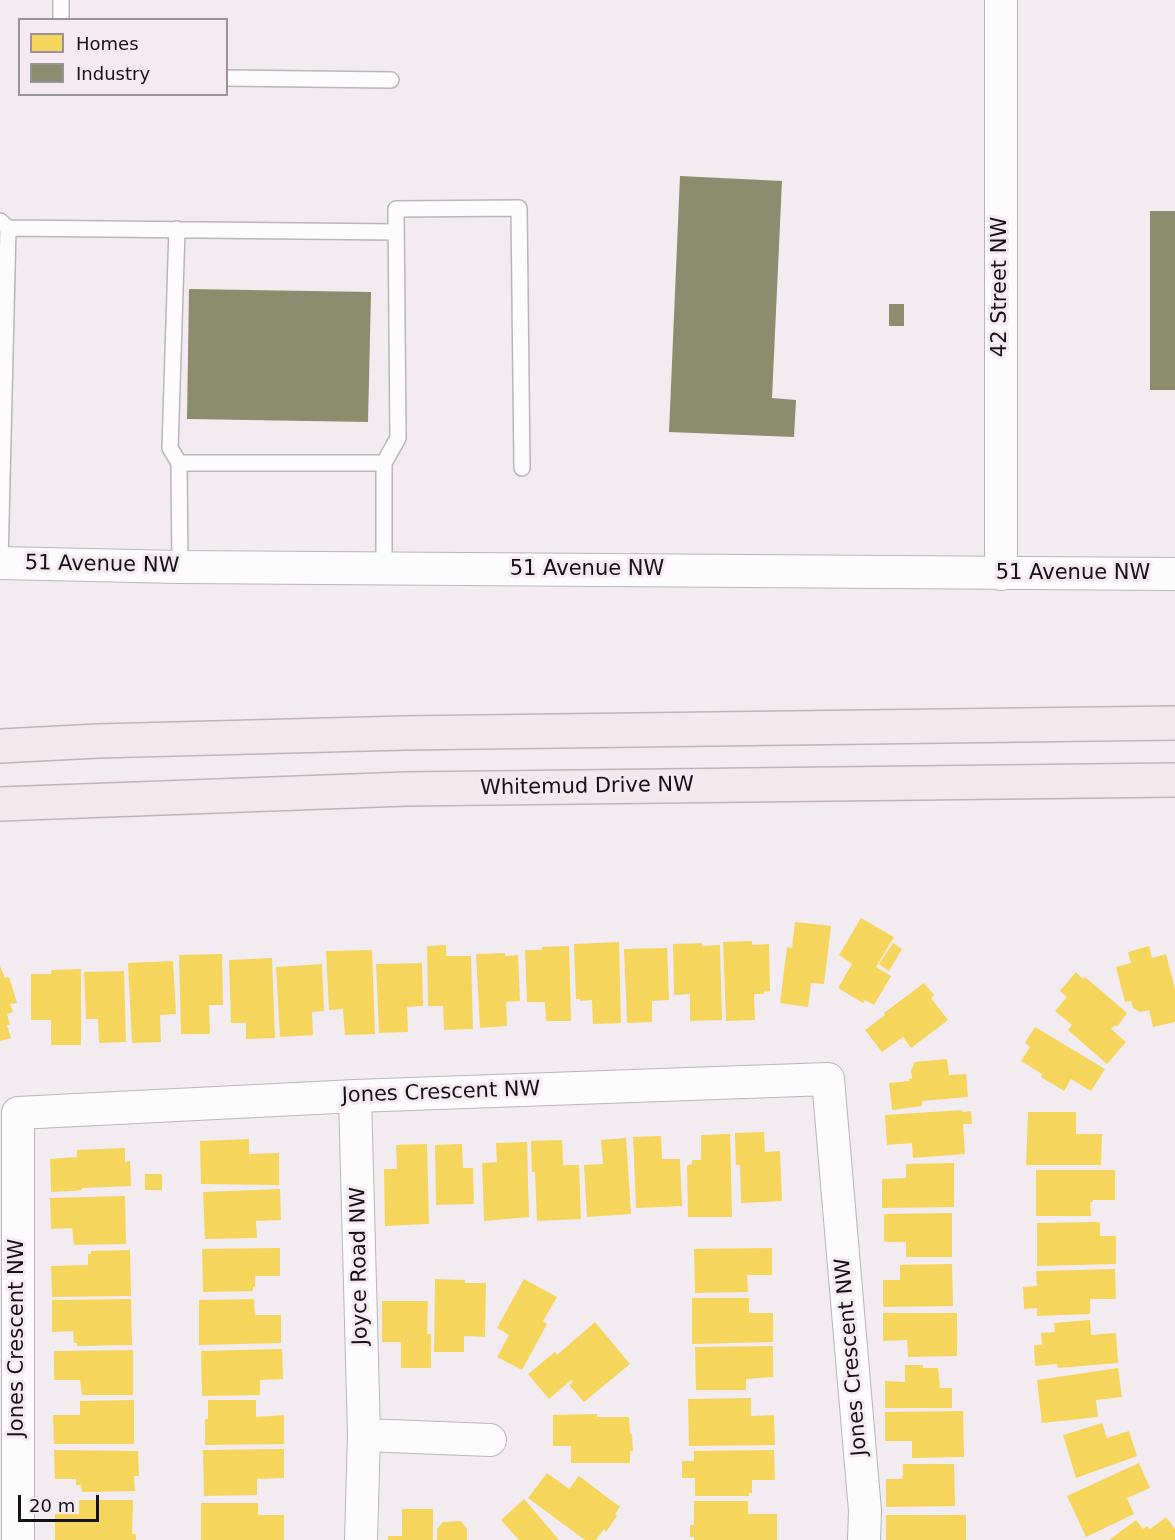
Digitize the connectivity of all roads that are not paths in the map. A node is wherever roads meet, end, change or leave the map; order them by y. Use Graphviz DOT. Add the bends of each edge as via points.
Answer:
graph roads {
  1 [pos="61,0"];
  2 [pos="1002,0"];
  3 [pos="61,18"];
  4 [pos="228,78"];
  5 [pos="392,80"];
  6 [pos="4,225"];
  7 [pos="177,229"];
  8 [pos="396,232"];
  9 [pos="179,463"];
  10 [pos="384,463"];
  11 [pos="522,468"];
  12 [pos="0,563"];
  13 [pos="180,567"];
  14 [pos="384,569"];
  15 [pos="1001,574"];
  16 [pos="1175,574"];
  17 [pos="1175,723"];
  18 [pos="0,746"];
  19 [pos="1175,780"];
  20 [pos="0,804"];
  21 [pos="356,1096"];
  22 [pos="364,1436"];
  23 [pos="490,1440"];
  24 [pos="18,1540"];
  25 [pos="361,1540"];
  26 [pos="864,1540"];
  1 -- 3 [label="lane"];
  2 -- 15 [label="street, 42 Street NW"];
  4 -- 5 [label="lane"];
  6 -- 7 [label="lane"];
  6 -- 12 [label="lane"];
  7 -- 8 [label="lane"];
  7 -- 9 [label="lane" via="170,448"];
  8 -- 10 [label="lane" via="398,438"];
  8 -- 11 [label="lane" via="396,209 519,208"];
  9 -- 10 [label="lane"];
  9 -- 13 [label="lane"];
  10 -- 14 [label="lane"];
  12 -- 13 [label="street, 51 Avenue NW"];
  13 -- 14 [label="street, 51 Avenue NW"];
  14 -- 15 [label="street, 51 Avenue NW"];
  15 -- 16 [label="street, 51 Avenue NW"];
  17 -- 18 [label="highway" via="404,733"];
  19 -- 20 [label="highway, Whitemud Drive NW" via="406,789"];
  21 -- 22 [label="street, Joyce Road NW"];
  21 -- 24 [label="street, Jones Crescent NW" via="18,1113"];
  21 -- 26 [label="street, Jones Crescent NW" via="828,1079 865,1511"];
  22 -- 23 [label="street"];
  22 -- 25 [label="street, Joyce Road NW"];
}
